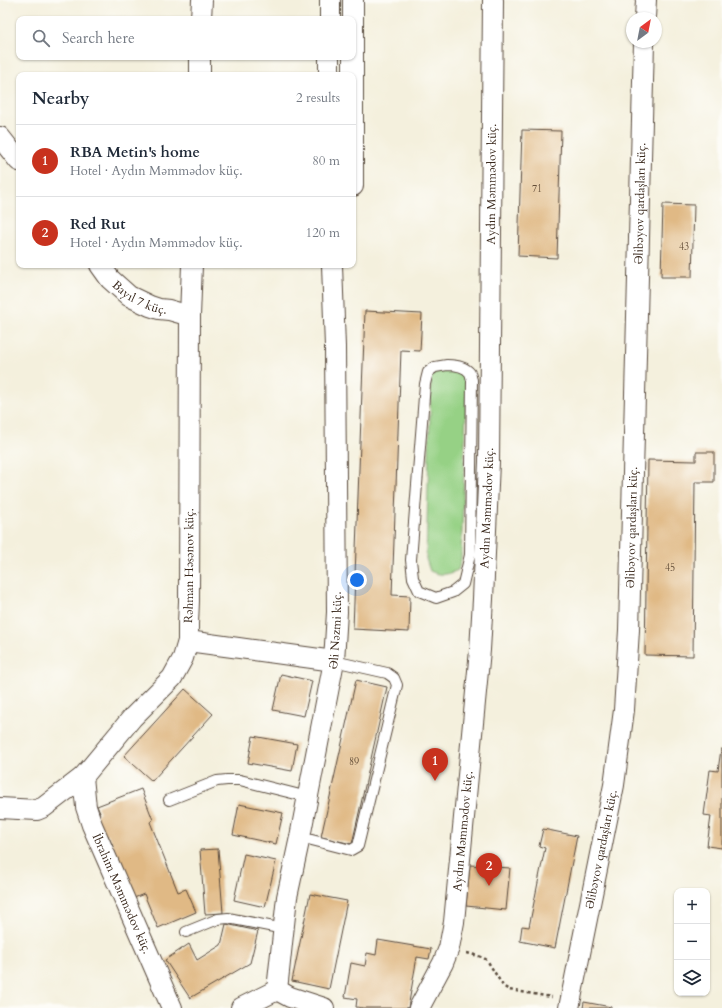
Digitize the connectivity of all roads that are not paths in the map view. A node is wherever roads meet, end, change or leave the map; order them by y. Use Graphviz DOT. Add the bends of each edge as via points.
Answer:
graph roads {
  1 [pos="202,0"];
  2 [pos="330,0"];
  3 [pos="353,0"];
  4 [pos="493,0"];
  5 [pos="646,0"];
  6 [pos="645,12"];
  7 [pos="201,16"];
  8 [pos="330,16"];
  9 [pos="353,16"];
  10 [pos="644,48"];
  11 [pos="200,60"];
  12 [pos="330,60"];
  13 [pos="353,60"];
  14 [pos="200,72"];
  15 [pos="329,72"];
  16 [pos="353,72"];
  17 [pos="0,137"];
  18 [pos="16,157"];
  19 [pos="102,268"];
  20 [pos="192,268"];
  21 [pos="332,268"];
  22 [pos="190,316"];
  23 [pos="480,462"];
  24 [pos="188,641"];
  25 [pos="334,661"];
  26 [pos="83,777"];
  27 [pos="308,797"];
  28 [pos="169,800"];
  29 [pos="0,808"];
  30 [pos="300,838"];
  31 [pos="284,929"];
  32 [pos="186,932"];
  33 [pos="277,990"];
  34 [pos="570,1004"];
  35 [pos="172,1008"];
  36 [pos="241,1008"];
  37 [pos="324,1008"];
  38 [pos="420,1008"];
  1 -- 7 [label="street"];
  2 -- 8 [label="street"];
  3 -- 9 [label="street"];
  4 -- 23 [label="street, Aydın Məmmədov küç."];
  5 -- 6 [label="street"];
  10 -- 34 [label="street, Əlibəyov qardaşları küç." via="629,630 624,710 614,785"];
  11 -- 14 [label="street"];
  12 -- 15 [label="street"];
  13 -- 16 [label="street"];
  17 -- 18 [label="street"];
  19 -- 22 [label="street, Bayıl 7 küç." via="129,296 159,309"];
  20 -- 22 [label="street, Rəhman Həsənov küç."];
  21 -- 25 [label="street, Əli Nəzmi küç." via="337,612"];
  22 -- 24 [label="street, Rəhman Həsənov küç."];
  23 -- 23 [label="lane" via="470,373 455,365 435,366 428,372 425,384 411,560 413,578 419,591 436,598 453,592 463,584 470,555"];
  23 -- 38 [label="street, Aydın Məmmədov küç." via="483,599 454,922 449,948"];
  24 -- 25 [label="street"];
  24 -- 26 [label="street, Rəhman Həsənov küç." via="172,678 132,718"];
  25 -- 27 [label="street, Əli Nəzmi küç."];
  25 -- 30 [label="lane" via="387,673 394,678 397,685 358,846 351,850"];
  26 -- 29 [label="street, Rəhman Həsənov küç." via="38,810"];
  26 -- 35 [label="street, İbrahim Məmmədov küç." via="86,807 92,825"];
  27 -- 28 [label="lane" via="240,780 228,780 217,781"];
  27 -- 30 [label="street, Əli Nəzmi küç."];
  30 -- 31 [label="street, Əli Nəzmi küç." via="287,898"];
  31 -- 32 [label="lane" via="228,918 218,919"];
  31 -- 33 [label="street, Əli Nəzmi küç."];
  33 -- 36 [label="street"];
  33 -- 37 [label="street"];
}
